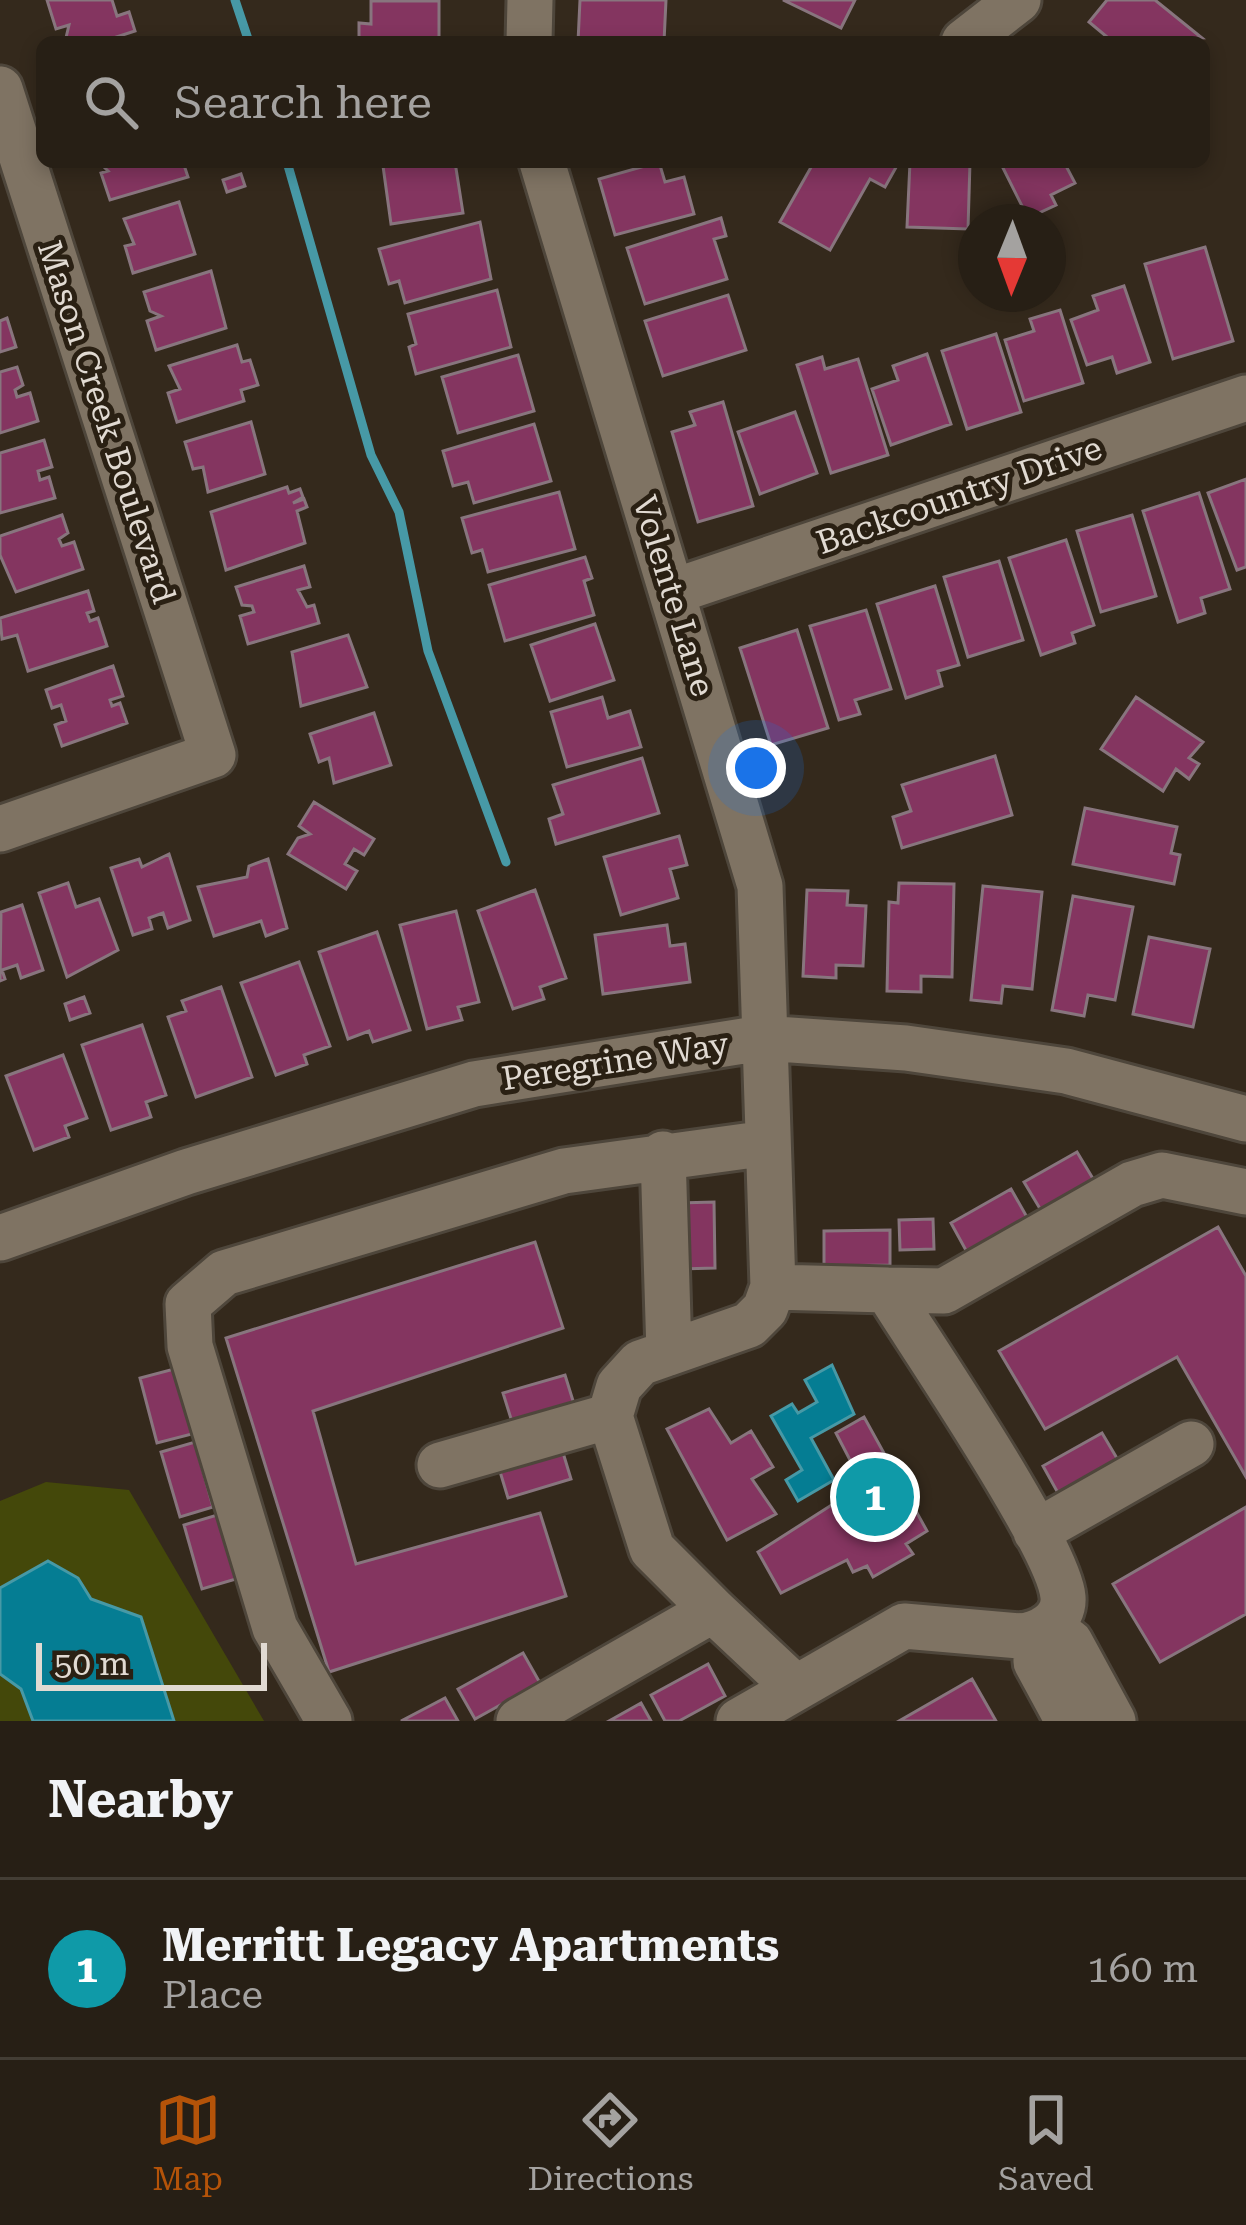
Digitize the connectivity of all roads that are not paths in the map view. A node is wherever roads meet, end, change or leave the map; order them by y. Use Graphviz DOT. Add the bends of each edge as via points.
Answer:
graph roads {
  1 [pos="530,0"];
  2 [pos="1018,0"];
  3 [pos="529,36"];
  4 [pos="972,36"];
  5 [pos="0,88"];
  6 [pos="544,168"];
  7 [pos="1246,398"];
  8 [pos="672,592"];
  9 [pos="0,830"];
  10 [pos="762,1038"];
  11 [pos="1242,1104"];
  12 [pos="766,1128"];
  13 [pos="663,1154"];
  14 [pos="1246,1192"];
  15 [pos="0,1238"];
  16 [pos="772,1286"];
  17 [pos="887,1289"];
  18 [pos="669,1353"];
  19 [pos="610,1416"];
  20 [pos="1191,1444"];
  21 [pos="440,1465"];
  22 [pos="1036,1532"];
  23 [pos="713,1610"];
  24 [pos="1042,1631"];
  25 [pos="796,1688"];
  26 [pos="329,1721"];
  27 [pos="519,1721"];
  28 [pos="739,1721"];
  29 [pos="1068,1721"];
  30 [pos="1113,1721"];
  1 -- 3 [label="street"];
  2 -- 4 [label="street"];
  5 -- 9 [label="street, Mason Creek Boulevard" via="213,754"];
  6 -- 8 [label="street, Volente Lane"];
  7 -- 8 [label="street, Backcountry Drive"];
  8 -- 10 [label="street, Volente Lane" via="760,886"];
  10 -- 11 [label="street, Peregrine Way" via="906,1048"];
  10 -- 12 [label="street, Volente Lane"];
  10 -- 15 [label="street, Peregrine Way" via="474,1084"];
  12 -- 13 [label="street"];
  12 -- 16 [label="street, Volente Lane"];
  13 -- 18 [label="street"];
  13 -- 26 [label="street" via="564,1172 224,1274 188,1304 190,1346 275,1628"];
  14 -- 17 [label="street" via="1162,1175 1132,1184 944,1291"];
  16 -- 17 [label="street"];
  16 -- 18 [label="street" via="749,1325"];
  17 -- 22 [label="street"];
  18 -- 19 [label="street" via="640,1364 619,1386"];
  19 -- 21 [label="street"];
  19 -- 23 [label="street" via="652,1549"];
  20 -- 22 [label="street"];
  22 -- 24 [label="street" via="1064,1598"];
  23 -- 25 [label="street"];
  23 -- 27 [label="street"];
  24 -- 25 [label="street" via="904,1626"];
  24 -- 29 [label="street" via="1036,1662"];
  24 -- 30 [label="street" via="1070,1642"];
  25 -- 28 [label="street"];
}
